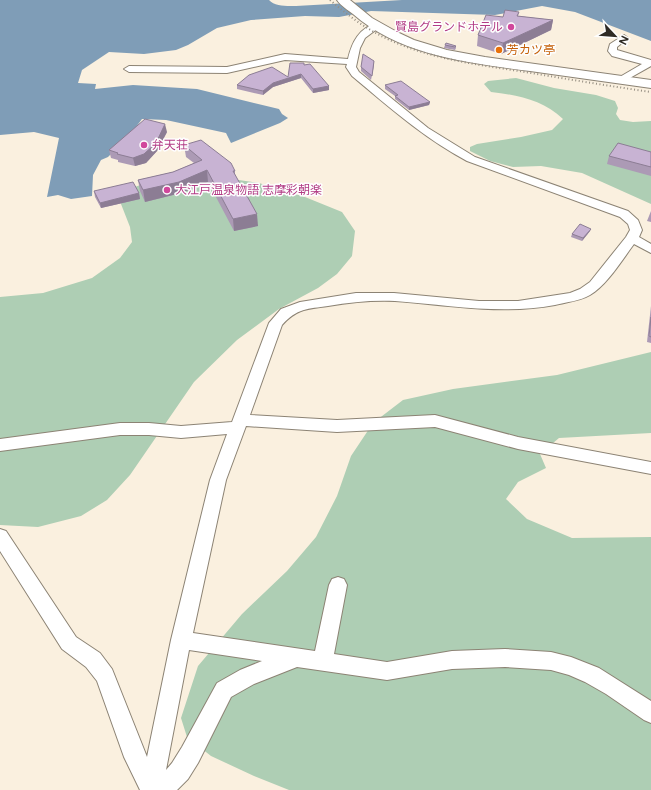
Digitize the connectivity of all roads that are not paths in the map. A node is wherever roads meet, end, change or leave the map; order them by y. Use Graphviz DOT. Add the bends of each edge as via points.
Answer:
graph roads {
  1 [pos="343,0"];
  2 [pos="376,26"];
  3 [pos="624,38"];
  4 [pos="352,62"];
  5 [pos="129,69"];
  6 [pos="621,80"];
  7 [pos="651,84"];
  8 [pos="632,238"];
  9 [pos="651,249"];
  10 [pos="238,423"];
  11 [pos="0,445"];
  12 [pos="651,468"];
  13 [pos="0,536"];
  14 [pos="338,585"];
  15 [pos="181,640"];
  16 [pos="296,658"];
  17 [pos="323,662"];
  18 [pos="651,713"];
  19 [pos="152,790"];
  1 -- 2 [label="highway"];
  2 -- 4 [label="street" via="356,44"];
  2 -- 6 [label="highway" via="402,39 456,55"];
  3 -- 6 [label="street" via="613,46 612,51 615,54 650,63"];
  4 -- 5 [label="street" via="285,57 227,70"];
  4 -- 8 [label="street" via="351,67 355,74 440,143 471,159 624,214 636,227"];
  6 -- 7 [label="highway"];
  8 -- 9 [label="street"];
  8 -- 10 [label="street" via="595,285 573,297 518,305 479,305 394,297 356,297 300,306 286,312 276,323"];
  10 -- 11 [label="street" via="181,432 120,429"];
  10 -- 12 [label="street" via="337,426 435,421 518,443"];
  10 -- 15 [label="street" via="218,480"];
  13 -- 19 [label="street" via="69,642 93,660 105,676 135,757"];
  14 -- 17 [label="street"];
  15 -- 16 [label="street"];
  15 -- 19 [label="street"];
  16 -- 17 [label="street"];
  16 -- 19 [label="street" via="247,677 224,690 180,770 167,785"];
  17 -- 18 [label="street" via="387,671 458,660 505,658 551,661 592,675"];
}
